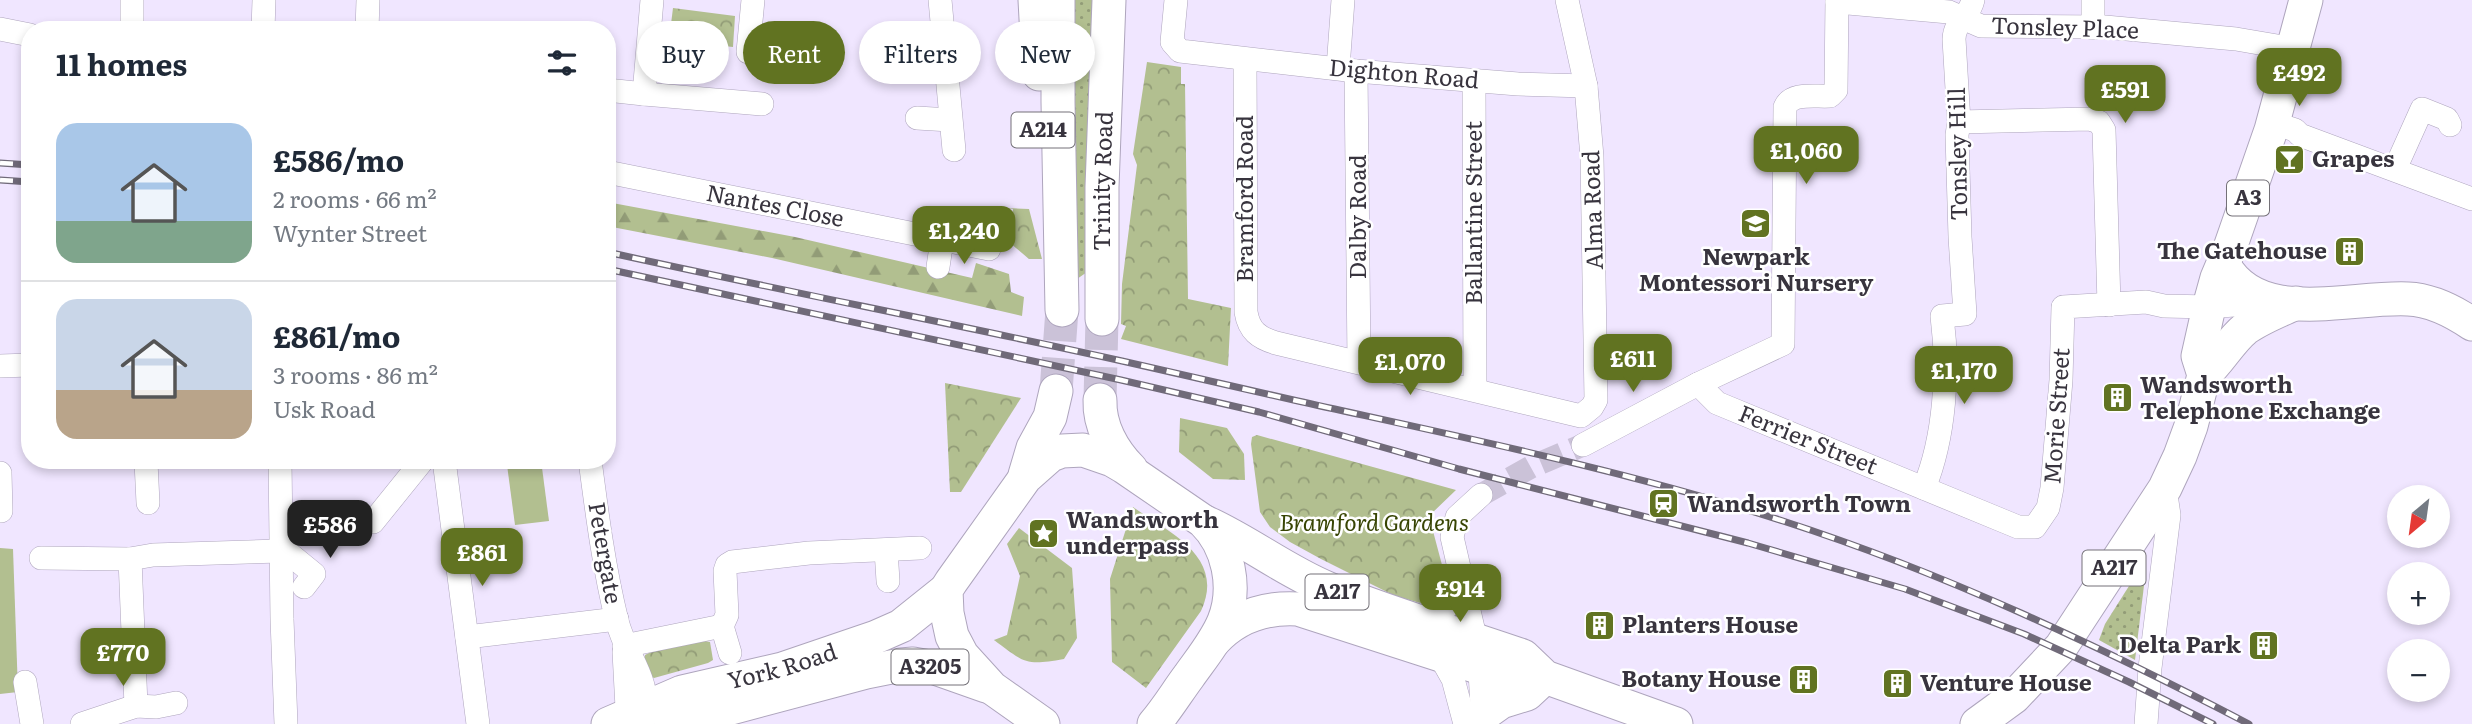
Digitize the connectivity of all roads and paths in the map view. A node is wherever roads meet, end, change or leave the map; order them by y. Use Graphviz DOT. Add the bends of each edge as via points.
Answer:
graph roads {
  1 [pos="132,0"];
  2 [pos="264,0"];
  3 [pos="368,0"];
  4 [pos="652,0"];
  5 [pos="753,0"];
  6 [pos="940,0"];
  7 [pos="1035,0"];
  8 [pos="1058,0"];
  9 [pos="1109,0"];
  10 [pos="1131,0"];
  11 [pos="1176,0"];
  12 [pos="1343,0"];
  13 [pos="1567,0"];
  14 [pos="2093,0"];
  15 [pos="2306,0"];
  16 [pos="1837,1"];
  17 [pos="1964,16"];
  18 [pos="132,21"];
  19 [pos="263,21"];
  20 [pos="367,21"];
  21 [pos="751,21"];
  22 [pos="2093,28"];
  23 [pos="0,29"];
  24 [pos="21,33"];
  25 [pos="2294,49"];
  26 [pos="1245,59"];
  27 [pos="1347,70"];
  28 [pos="1474,80"];
  29 [pos="1586,86"];
  30 [pos="616,91"];
  31 [pos="644,94"];
  32 [pos="762,104"];
  33 [pos="1105,108"];
  34 [pos="918,118"];
  35 [pos="950,120"];
  36 [pos="1959,122"];
  37 [pos="2450,125"];
  38 [pos="2287,129"];
  39 [pos="954,150"];
  40 [pos="2395,169"];
  41 [pos="616,174"];
  42 [pos="2472,199"];
  43 [pos="942,240"];
  44 [pos="989,249"];
  45 [pos="1063,260"];
  46 [pos="2224,265"];
  47 [pos="938,267"];
  48 [pos="2152,303"];
  49 [pos="2283,303"];
  50 [pos="2109,305"];
  51 [pos="2209,307"];
  52 [pos="1062,310"];
  53 [pos="1102,319"];
  54 [pos="2472,324"];
  55 [pos="1359,362"];
  56 [pos="21,365"];
  57 [pos="0,366"];
  58 [pos="2204,375"];
  59 [pos="1698,384"];
  60 [pos="1475,389"];
  61 [pos="1056,391"];
  62 [pos="1100,400"];
  63 [pos="1583,445"];
  64 [pos="147,469"];
  65 [pos="280,469"];
  66 [pos="416,469"];
  67 [pos="445,469"];
  68 [pos="591,469"];
  69 [pos="0,473"];
  70 [pos="1024,478"];
  71 [pos="1141,478"];
  72 [pos="1924,488"];
  73 [pos="2165,488"];
  74 [pos="1478,498"];
  75 [pos="148,503"];
  76 [pos="1,511"];
  77 [pos="1203,521"];
  78 [pos="373,522"];
  79 [pos="2040,523"];
  80 [pos="920,548"];
  81 [pos="281,549"];
  82 [pos="886,550"];
  83 [pos="41,558"];
  84 [pos="130,558"];
  85 [pos="888,581"];
  86 [pos="1463,583"];
  87 [pos="304,587"];
  88 [pos="946,590"];
  89 [pos="617,619"];
  90 [pos="1419,620"];
  91 [pos="722,626"];
  92 [pos="467,637"];
  93 [pos="1214,641"];
  94 [pos="624,646"];
  95 [pos="730,653"];
  96 [pos="1478,654"];
  97 [pos="1440,656"];
  98 [pos="1545,677"];
  99 [pos="24,682"];
  100 [pos="992,688"];
  101 [pos="176,703"];
  102 [pos="136,706"];
  103 [pos="637,720"];
  104 [pos="1477,721"];
  105 [pos="32,724"];
  106 [pos="82,724"];
  107 [pos="286,724"];
  108 [pos="478,724"];
  109 [pos="1043,724"];
  110 [pos="1154,724"];
  111 [pos="1676,724"];
  112 [pos="1977,724"];
  113 [pos="2146,724"];
  1 -- 18 [label="street"];
  2 -- 19 [label="street"];
  3 -- 20 [label="street"];
  4 -- 31 [label="street"];
  5 -- 21 [label="street"];
  6 -- 35 [label="street"];
  7 -- 45 [label="highway, A214" via="1047,175"];
  8 -- 45 [label="highway, Trinity Road / A214"];
  9 -- 33 [label="highway, Trinity Road / A214"];
  10 -- 33 [label="highway, A214"];
  11 -- 26 [label="street, Dighton Road" via="1172,42 1180,51"];
  12 -- 27 [label="street, Dalby Road"];
  13 -- 29 [label="street, Alma Road"];
  14 -- 22 [label="street"];
  15 -- 25 [label="highway, A3"];
  16 -- 17 [label="street, Tonsley Place"];
  16 -- 59 [label="street" via="1836,90 1829,96 1793,97 1786,107 1783,344"];
  17 -- 22 [label="street, Tonsley Place" via="1981,26"];
  17 -- 36 [label="street, Tonsley Hill"];
  22 -- 25 [label="street, Tonsley Place" via="2236,39"];
  23 -- 24 [label="street"];
  25 -- 38 [label="highway, A3"];
  26 -- 27 [label="street, Dighton Road"];
  26 -- 55 [label="street, Bramford Road" via="1249,325 1258,335 1276,342"];
  27 -- 28 [label="street, Dighton Road"];
  27 -- 55 [label="street, Dalby Road"];
  28 -- 29 [label="street, Dighton Road"];
  28 -- 60 [label="street, Ballantine Street"];
  29 -- 60 [label="street, Alma Road" via="1592,158 1596,401 1581,416"];
  30 -- 31 [label="street"];
  31 -- 32 [label="street"];
  33 -- 53 [label="highway, Trinity Road / A214"];
  34 -- 35 [label="street"];
  35 -- 39 [label="street"];
  36 -- 50 [label="street" via="2099,122 2104,130"];
  36 -- 72 [label="street, Tonsley Hill" via="1965,314 1942,316 1946,374 1937,443"];
  37 -- 40 [label="street" via="2447,118 2422,109"];
  38 -- 40 [label="street"];
  38 -- 46 [label="highway, A3"];
  40 -- 42 [label="street"];
  41 -- 43 [label="street, Nantes Close"];
  43 -- 44 [label="street, Nantes Close"];
  43 -- 47 [label="street"];
  45 -- 52 [label="highway, Trinity Road / A214"];
  46 -- 48 [label="street" via="2194,289"];
  46 -- 49 [label="highway" via="2238,286"];
  46 -- 51 [label="highway, A217"];
  48 -- 50 [label="street"];
  48 -- 51 [label="street"];
  49 -- 51 [label="street"];
  49 -- 54 [label="highway" via="2410,299 2449,309"];
  49 -- 58 [label="highway, A217" via="2236,337"];
  50 -- 79 [label="street, Morie Street" via="2063,307 2052,488"];
  51 -- 58 [label="highway, A217" via="2198,356"];
  55 -- 60 [label="street"];
  56 -- 57 [label="street"];
  58 -- 73 [label="highway, A217" via="2191,426"];
  59 -- 63 [label="street"];
  59 -- 72 [label="street, Ferrier Street" via="1717,402"];
  61 -- 70 [label="highway"];
  62 -- 71 [label="highway" via="1100,413 1114,449"];
  64 -- 75 [label="street"];
  65 -- 81 [label="street"];
  66 -- 78 [label="street"];
  67 -- 92 [label="street"];
  68 -- 89 [label="street, Petergate"];
  69 -- 76 [label="street"];
  70 -- 71 [label="highway, A217" via="1051,454 1070,450 1112,460"];
  70 -- 88 [label="highway, A217"];
  71 -- 77 [label="highway, A217"];
  72 -- 79 [label="street, Ferrier Street" via="2018,527"];
  73 -- 112 [label="highway, A217" via="2061,647 2014,697"];
  73 -- 113 [label="street" via="2169,515"];
  74 -- 86 [label="street" via="1457,517 1453,530"];
  77 -- 90 [label="highway, A217" via="1317,583"];
  77 -- 93 [label="highway, A217" via="1219,540 1229,575 1227,612"];
  80 -- 82 [label="street"];
  81 -- 84 [label="street"];
  81 -- 87 [label="street" via="314,574"];
  81 -- 107 [label="street"];
  82 -- 85 [label="street"];
  82 -- 91 [label="street" via="732,562 725,570 727,615"];
  83 -- 84 [label="street"];
  84 -- 102 [label="street"];
  86 -- 90 [label="street" via="1446,608"];
  86 -- 96 [label="street"];
  88 -- 100 [label="highway" via="956,646"];
  88 -- 103 [label="highway, York Road / A3205" via="901,626 876,637 782,669 694,689"];
  89 -- 92 [label="street"];
  89 -- 94 [label="street, Petergate"];
  90 -- 96 [label="highway, A217"];
  91 -- 94 [label="street"];
  91 -- 95 [label="street"];
  92 -- 108 [label="street"];
  93 -- 97 [label="highway, A217" via="1240,620 1285,608 1315,613"];
  93 -- 110 [label="highway, A217"];
  94 -- 103 [label="street, Petergate" via="644,685"];
  96 -- 97 [label="highway, A217"];
  96 -- 98 [label="highway, A217" via="1523,656"];
  96 -- 104 [label="street"];
  97 -- 104 [label="street"];
  98 -- 104 [label="highway" via="1527,694 1501,702"];
  98 -- 111 [label="highway, A217"];
  99 -- 105 [label="street"];
  100 -- 103 [label="highway, York Road / A3205" via="935,668 901,665"];
  100 -- 109 [label="highway"];
  101 -- 102 [label="street"];
  102 -- 106 [label="street"];
}
